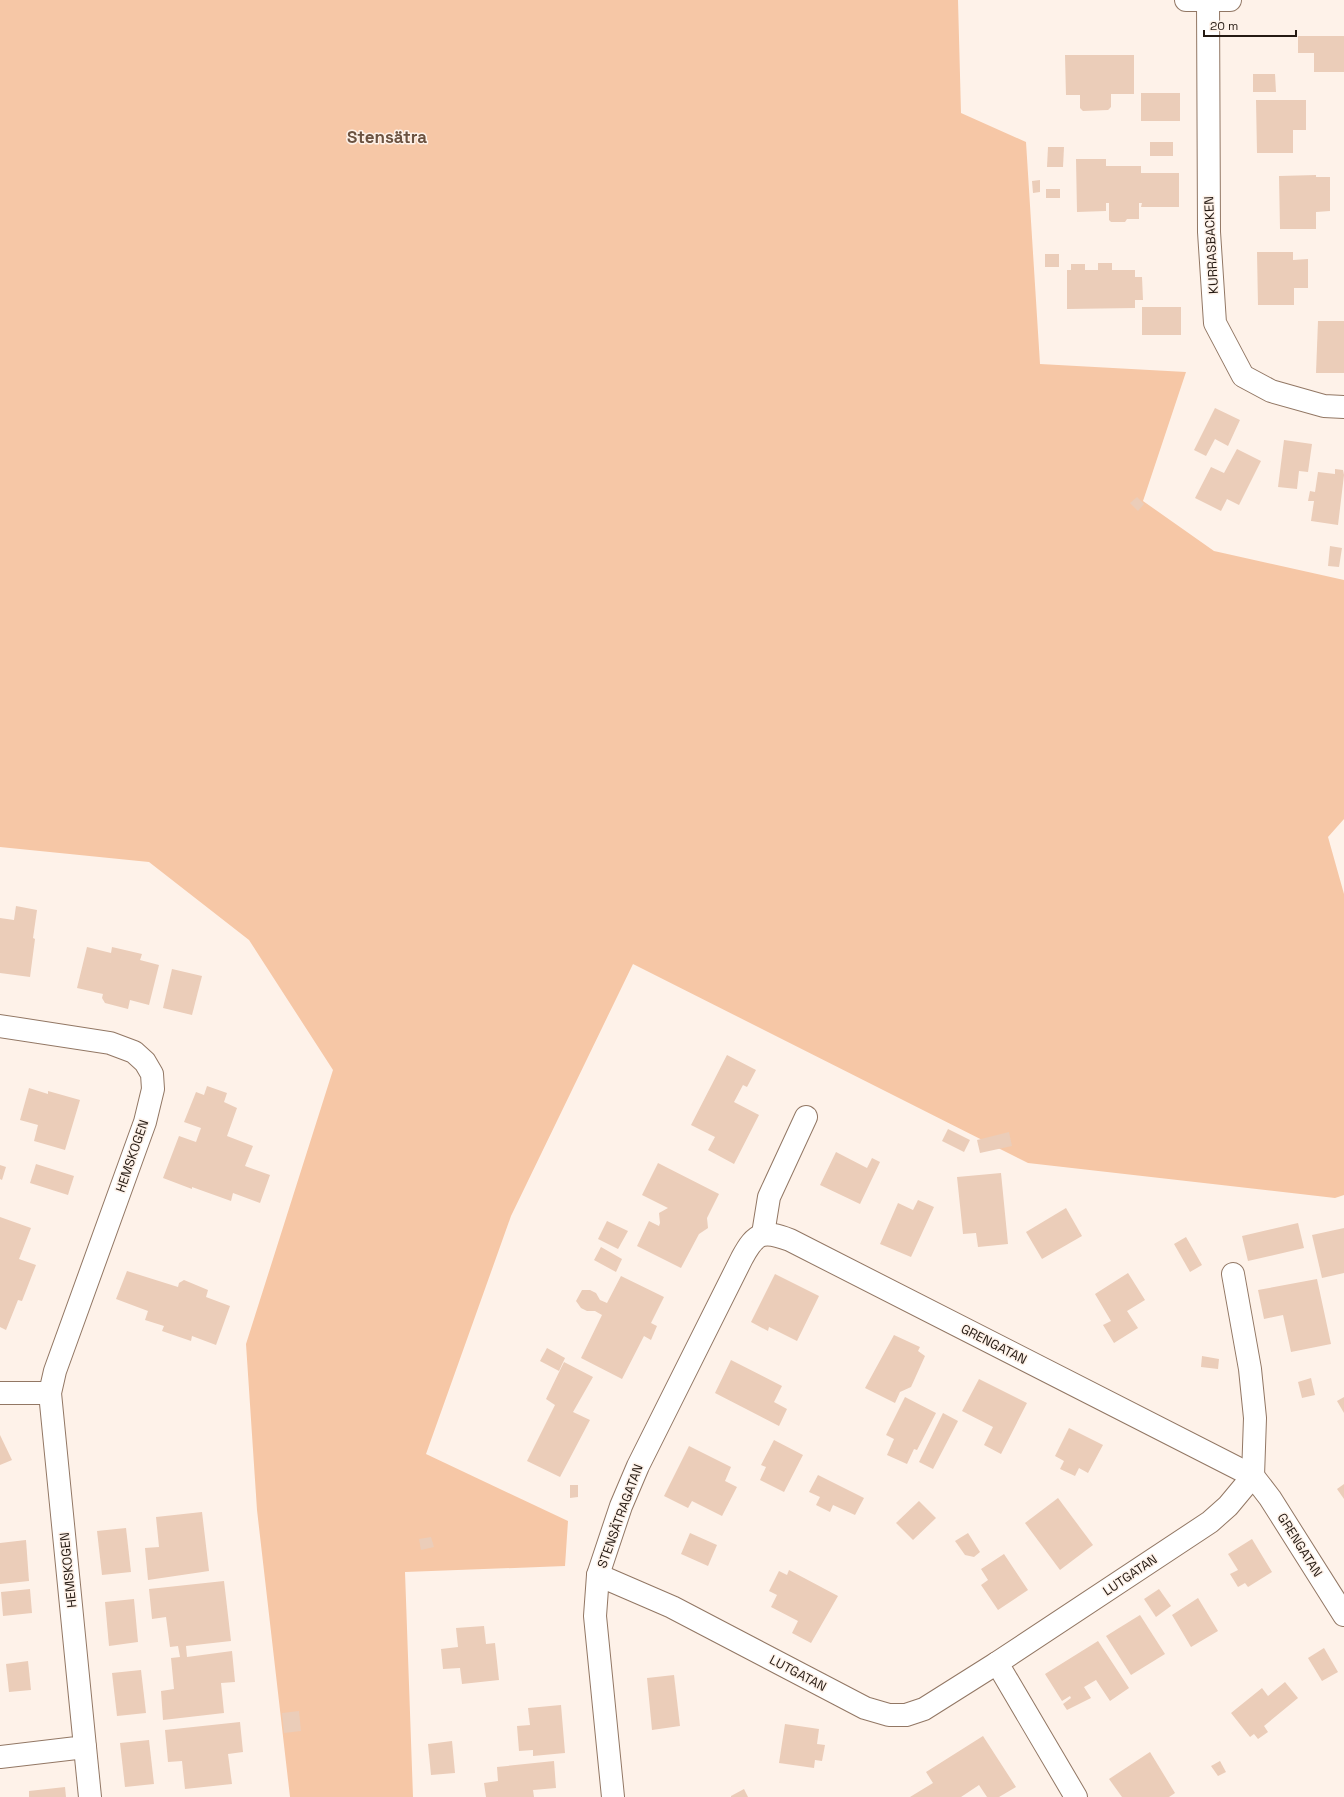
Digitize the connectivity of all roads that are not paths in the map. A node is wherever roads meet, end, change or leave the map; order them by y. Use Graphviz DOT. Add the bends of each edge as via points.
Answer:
graph roads {
  1 [pos="1186,0"];
  2 [pos="1230,0"];
  3 [pos="1208,1"];
  4 [pos="1344,407"];
  5 [pos="0,1026"];
  6 [pos="806,1117"];
  7 [pos="763,1234"];
  8 [pos="1233,1274"];
  9 [pos="0,1393"];
  10 [pos="50,1393"];
  11 [pos="1253,1476"];
  12 [pos="598,1575"];
  13 [pos="1344,1615"];
  14 [pos="997,1663"];
  15 [pos="85,1747"];
  16 [pos="0,1757"];
  17 [pos="90,1797"];
  18 [pos="613,1797"];
  19 [pos="1076,1797"];
  1 -- 3 [label="street"];
  2 -- 3 [label="street"];
  3 -- 4 [label="street, KURRASBACKEN" via="1209,232 1216,323 1243,376 1271,391 1324,406"];
  5 -- 10 [label="street, HEMSKOGEN" via="110,1043 134,1052 145,1062 152,1074 153,1089 145,1122 55,1371"];
  6 -- 7 [label="street" via="769,1197"];
  7 -- 11 [label="street, GRENGATAN" via="777,1235 790,1240"];
  7 -- 12 [label="street, STENSÄTRAGATAN" via="754,1239 742,1258 638,1466 621,1506"];
  8 -- 11 [label="street" via="1251,1376 1255,1418"];
  9 -- 10 [label="street"];
  10 -- 15 [label="street, HEMSKOGEN"];
  11 -- 13 [label="street, GRENGATAN" via="1270,1498"];
  11 -- 14 [label="street, LUTGATAN" via="1228,1506 1210,1522"];
  12 -- 14 [label="street, LUTGATAN" via="672,1607 865,1708 889,1715 906,1715 924,1709"];
  12 -- 18 [label="street, STENSÄTRAGATAN" via="595,1616"];
  14 -- 19 [label="street"];
  15 -- 16 [label="street"];
  15 -- 17 [label="street, HEMSKOGEN"];
}
